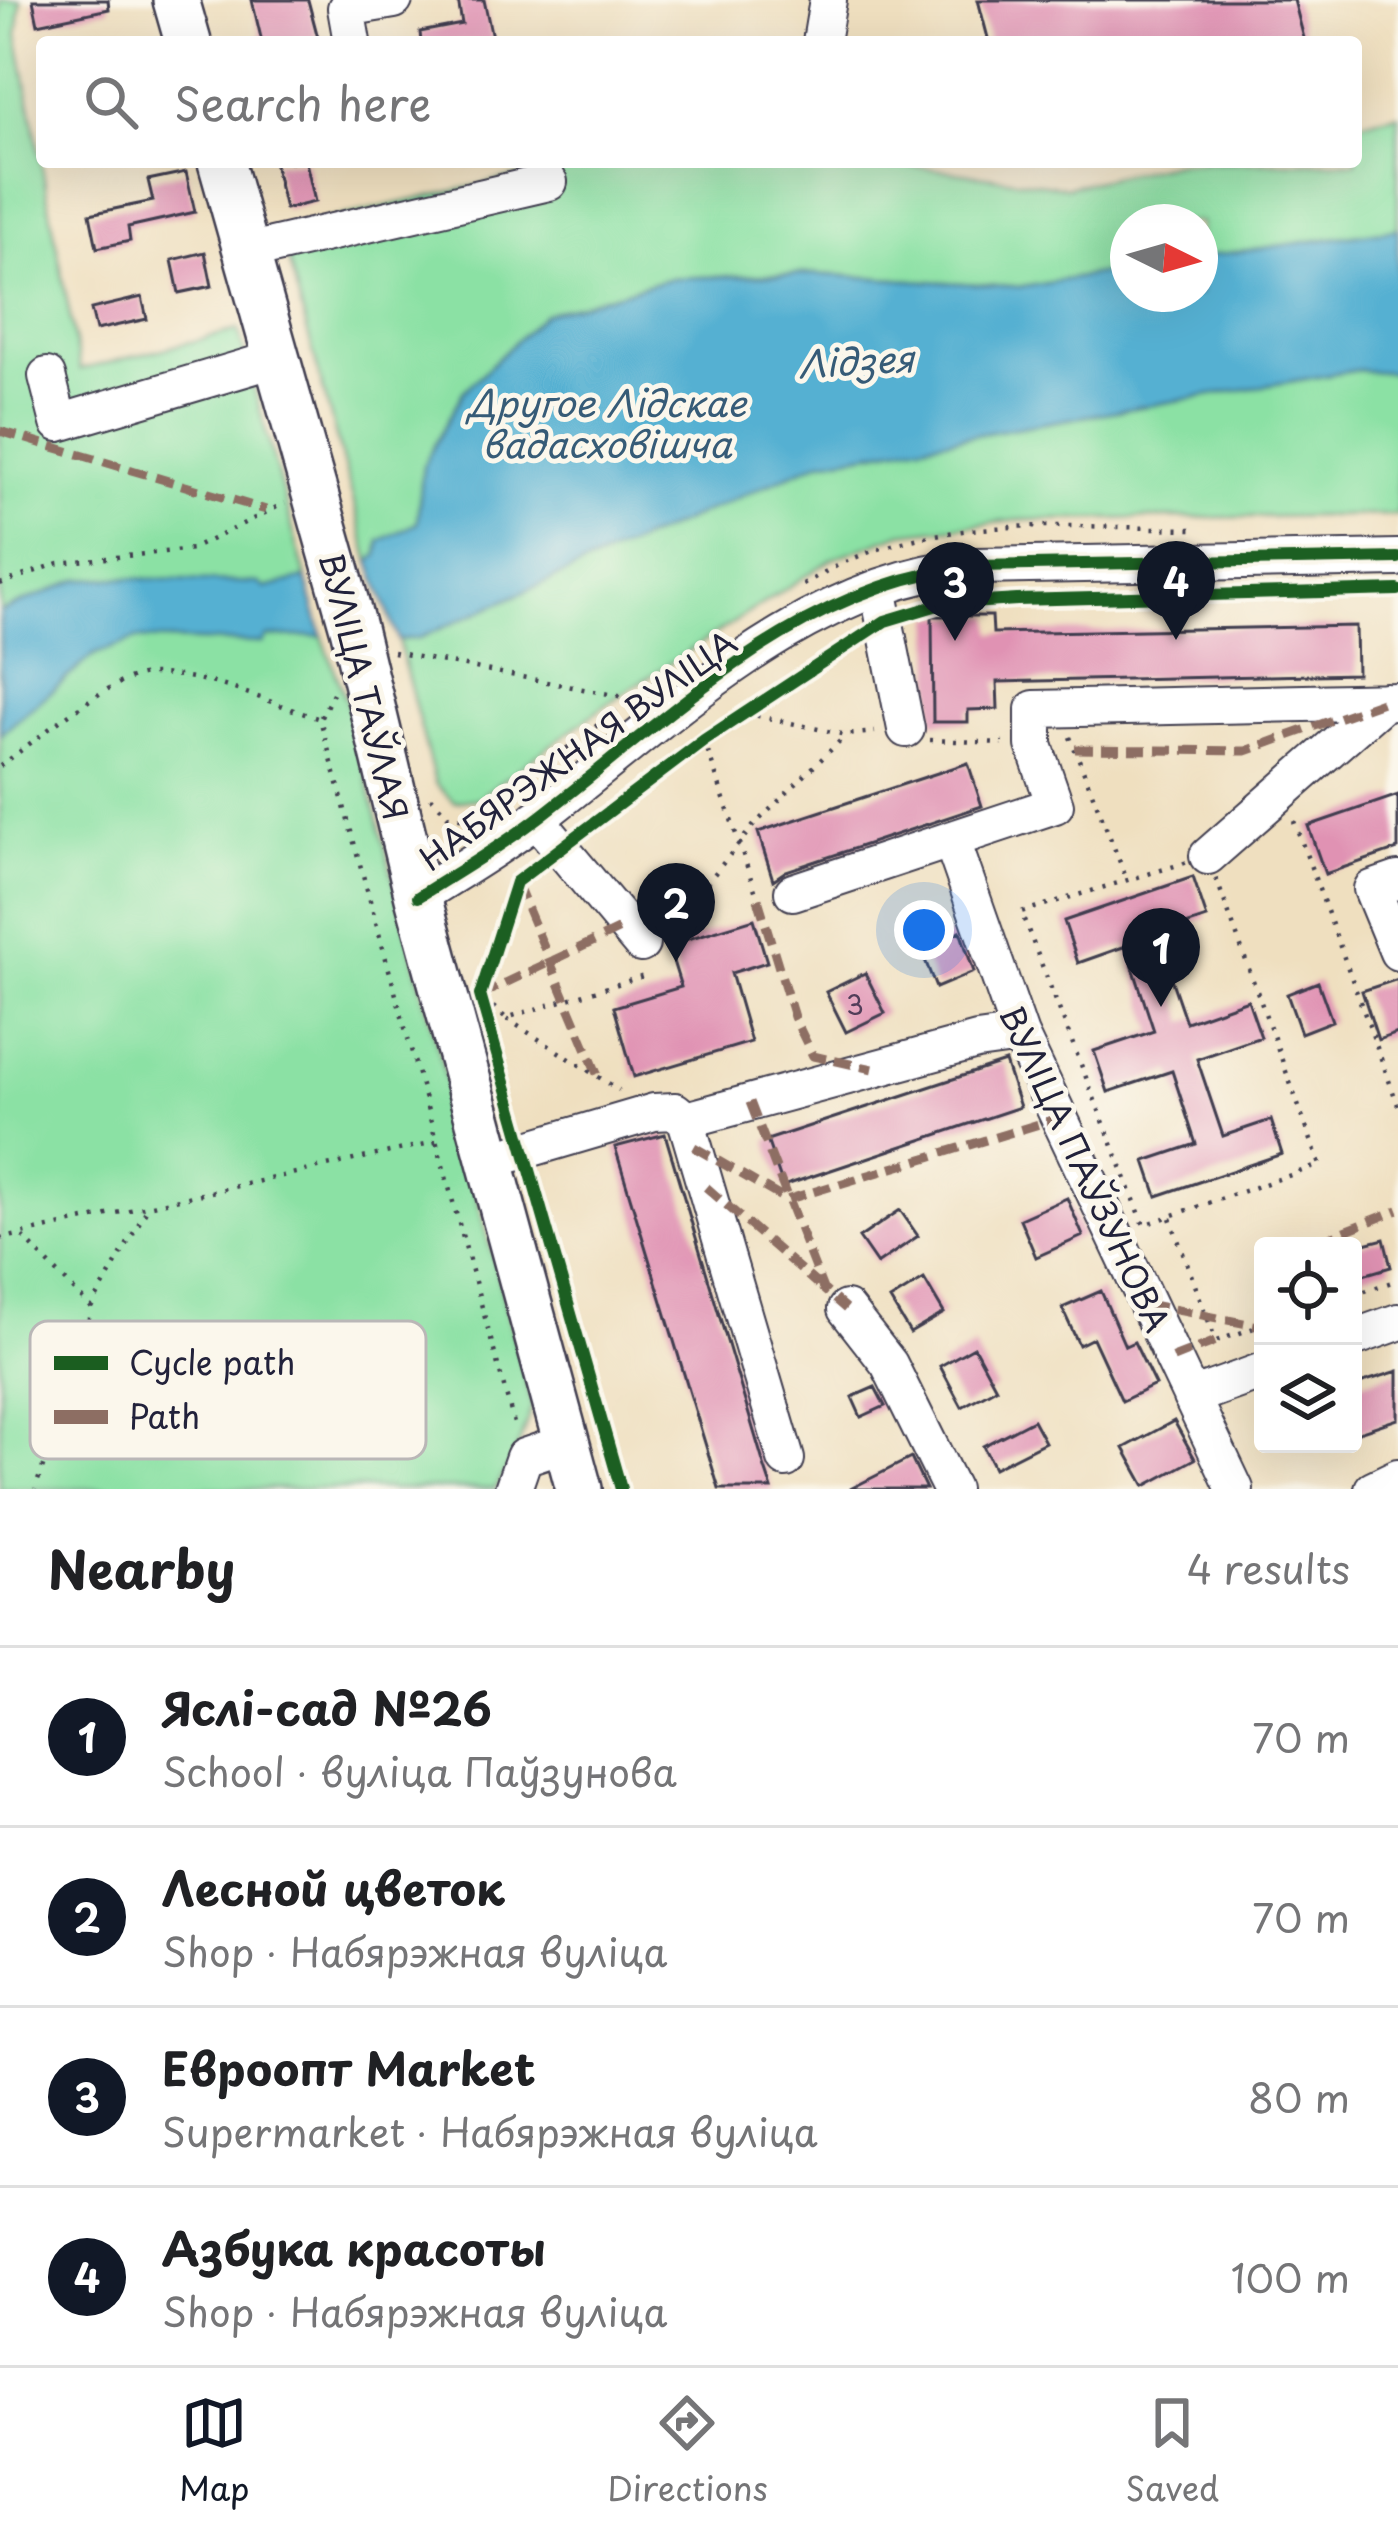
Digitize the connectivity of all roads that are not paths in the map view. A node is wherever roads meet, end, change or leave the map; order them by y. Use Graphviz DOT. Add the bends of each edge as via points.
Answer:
graph roads {
  1 [pos="176,0"];
  2 [pos="394,0"];
  3 [pos="828,0"];
  4 [pos="186,36"];
  5 [pos="351,36"];
  6 [pos="822,36"];
  7 [pos="223,168"];
  8 [pos="549,182"];
  9 [pos="246,252"];
  10 [pos="275,359"];
  11 [pos="47,376"];
  12 [pos="1398,558"];
  13 [pos="881,605"];
  14 [pos="1391,701"];
  15 [pos="906,729"];
  16 [pos="536,819"];
  17 [pos="952,841"];
  18 [pos="1208,856"];
  19 [pos="1398,880"];
  20 [pos="775,895"];
  21 [pos="418,897"];
  22 [pos="1398,952"];
  23 [pos="649,953"];
  24 [pos="1019,1035"];
  25 [pos="670,1116"];
  26 [pos="491,1160"];
  27 [pos="845,1309"];
  28 [pos="1398,1322"];
  29 [pos="1362,1335"];
  30 [pos="1254,1374"];
  31 [pos="1191,1396"];
  32 [pos="588,1439"];
  33 [pos="786,1459"];
  34 [pos="518,1473"];
  35 [pos="1398,1477"];
  36 [pos="579,1489"];
  37 [pos="951,1489"];
  38 [pos="1235,1489"];
  39 [pos="1372,1489"];
  1 -- 4 [label="main road"];
  2 -- 5 [label="street" via="346,8"];
  3 -- 6 [label="street"];
  7 -- 9 [label="main road, ВУЛІЦА ТАЎЛАЯ"];
  8 -- 9 [label="street"];
  9 -- 10 [label="main road, ВУЛІЦА ТАЎЛАЯ"];
  10 -- 11 [label="street" via="59,423"];
  10 -- 21 [label="main road, ВУЛІЦА ТАЎЛАЯ" via="336,568 371,639"];
  12 -- 13 [label="street, НАБЯРЭЖНАЯ ВУЛІЦА" via="931,570"];
  13 -- 15 [label="street"];
  13 -- 16 [label="street, НАБЯРЭЖНАЯ ВУЛІЦА" via="771,640"];
  14 -- 17 [label="street" via="1034,709 1034,745 1055,805"];
  14 -- 18 [label="street"];
  16 -- 21 [label="street, НАБЯРЭЖНАЯ ВУЛІЦА"];
  16 -- 23 [label="street"];
  17 -- 20 [label="street"];
  17 -- 24 [label="street, ВУЛІЦА ПАЎЗУНОВА"];
  19 -- 22 [label="street" via="1372,889"];
  21 -- 26 [label="main road, ВУЛІЦА ТАЎЛАЯ"];
  24 -- 25 [label="street"];
  24 -- 31 [label="street, ВУЛІЦА ПАЎЗУНОВА"];
  25 -- 26 [label="street"];
  25 -- 33 [label="street"];
  26 -- 32 [label="main road, ВУЛІЦА ТАЎЛАЯ"];
  27 -- 37 [label="street" via="889,1364"];
  28 -- 29 [label="street"];
  30 -- 31 [label="street"];
  31 -- 38 [label="street, ВУЛІЦА ПАЎЗУНОВА"];
  32 -- 34 [label="street"];
  32 -- 36 [label="main road, ВУЛІЦА ТАЎЛАЯ"];
  35 -- 39 [label="street"];
}
